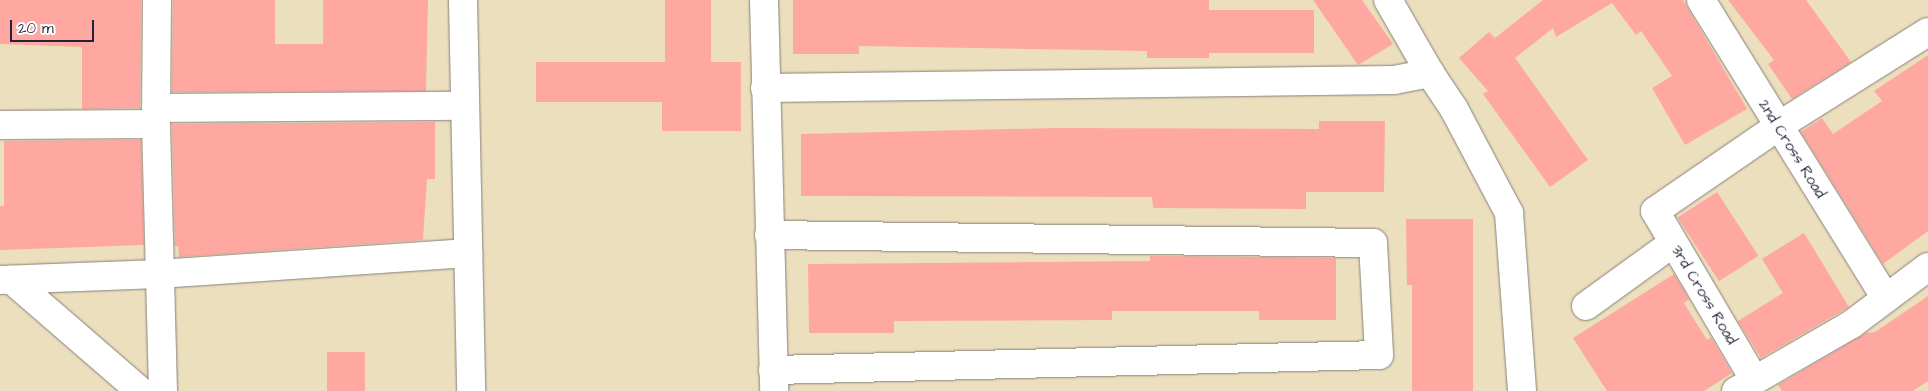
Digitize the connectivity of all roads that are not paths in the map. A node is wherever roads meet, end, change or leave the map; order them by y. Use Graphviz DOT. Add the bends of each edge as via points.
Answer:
graph roads {
  1 [pos="157,0"];
  2 [pos="463,0"];
  3 [pos="764,0"];
  4 [pos="1388,0"];
  5 [pos="1701,0"];
  6 [pos="1928,32"];
  7 [pos="1430,73"];
  8 [pos="765,88"];
  9 [pos="465,106"];
  10 [pos="156,116"];
  11 [pos="0,126"];
  12 [pos="1777,126"];
  13 [pos="769,235"];
  14 [pos="1672,243"];
  15 [pos="468,253"];
  16 [pos="1928,267"];
  17 [pos="159,274"];
  18 [pos="6,280"];
  19 [pos="1885,297"];
  20 [pos="1586,306"];
  21 [pos="774,380"];
  22 [pos="1745,385"];
  23 [pos="140,391"];
  24 [pos="163,391"];
  25 [pos="471,391"];
  26 [pos="1522,391"];
  1 -- 10 [label="street"];
  2 -- 9 [label="street"];
  3 -- 8 [label="street"];
  4 -- 7 [label="street"];
  5 -- 12 [label="street, 2nd Cross Road"];
  6 -- 12 [label="street"];
  7 -- 8 [label="street" via="1394,80"];
  7 -- 26 [label="street" via="1454,109 1510,214"];
  8 -- 13 [label="street"];
  9 -- 10 [label="street"];
  9 -- 15 [label="street"];
  10 -- 11 [label="street"];
  10 -- 17 [label="street"];
  12 -- 14 [label="street, 3rd Cross Road" via="1655,211"];
  12 -- 19 [label="street, 2nd Cross Road"];
  13 -- 21 [label="street"];
  13 -- 21 [label="street" via="1373,243 1380,355"];
  14 -- 20 [label="street"];
  14 -- 22 [label="street, 3rd Cross Road"];
  15 -- 17 [label="street"];
  15 -- 25 [label="street"];
  16 -- 19 [label="street"];
  17 -- 18 [label="street"];
  17 -- 24 [label="street"];
  18 -- 23 [label="street"];
  19 -- 22 [label="street" via="1852,324"];
}
